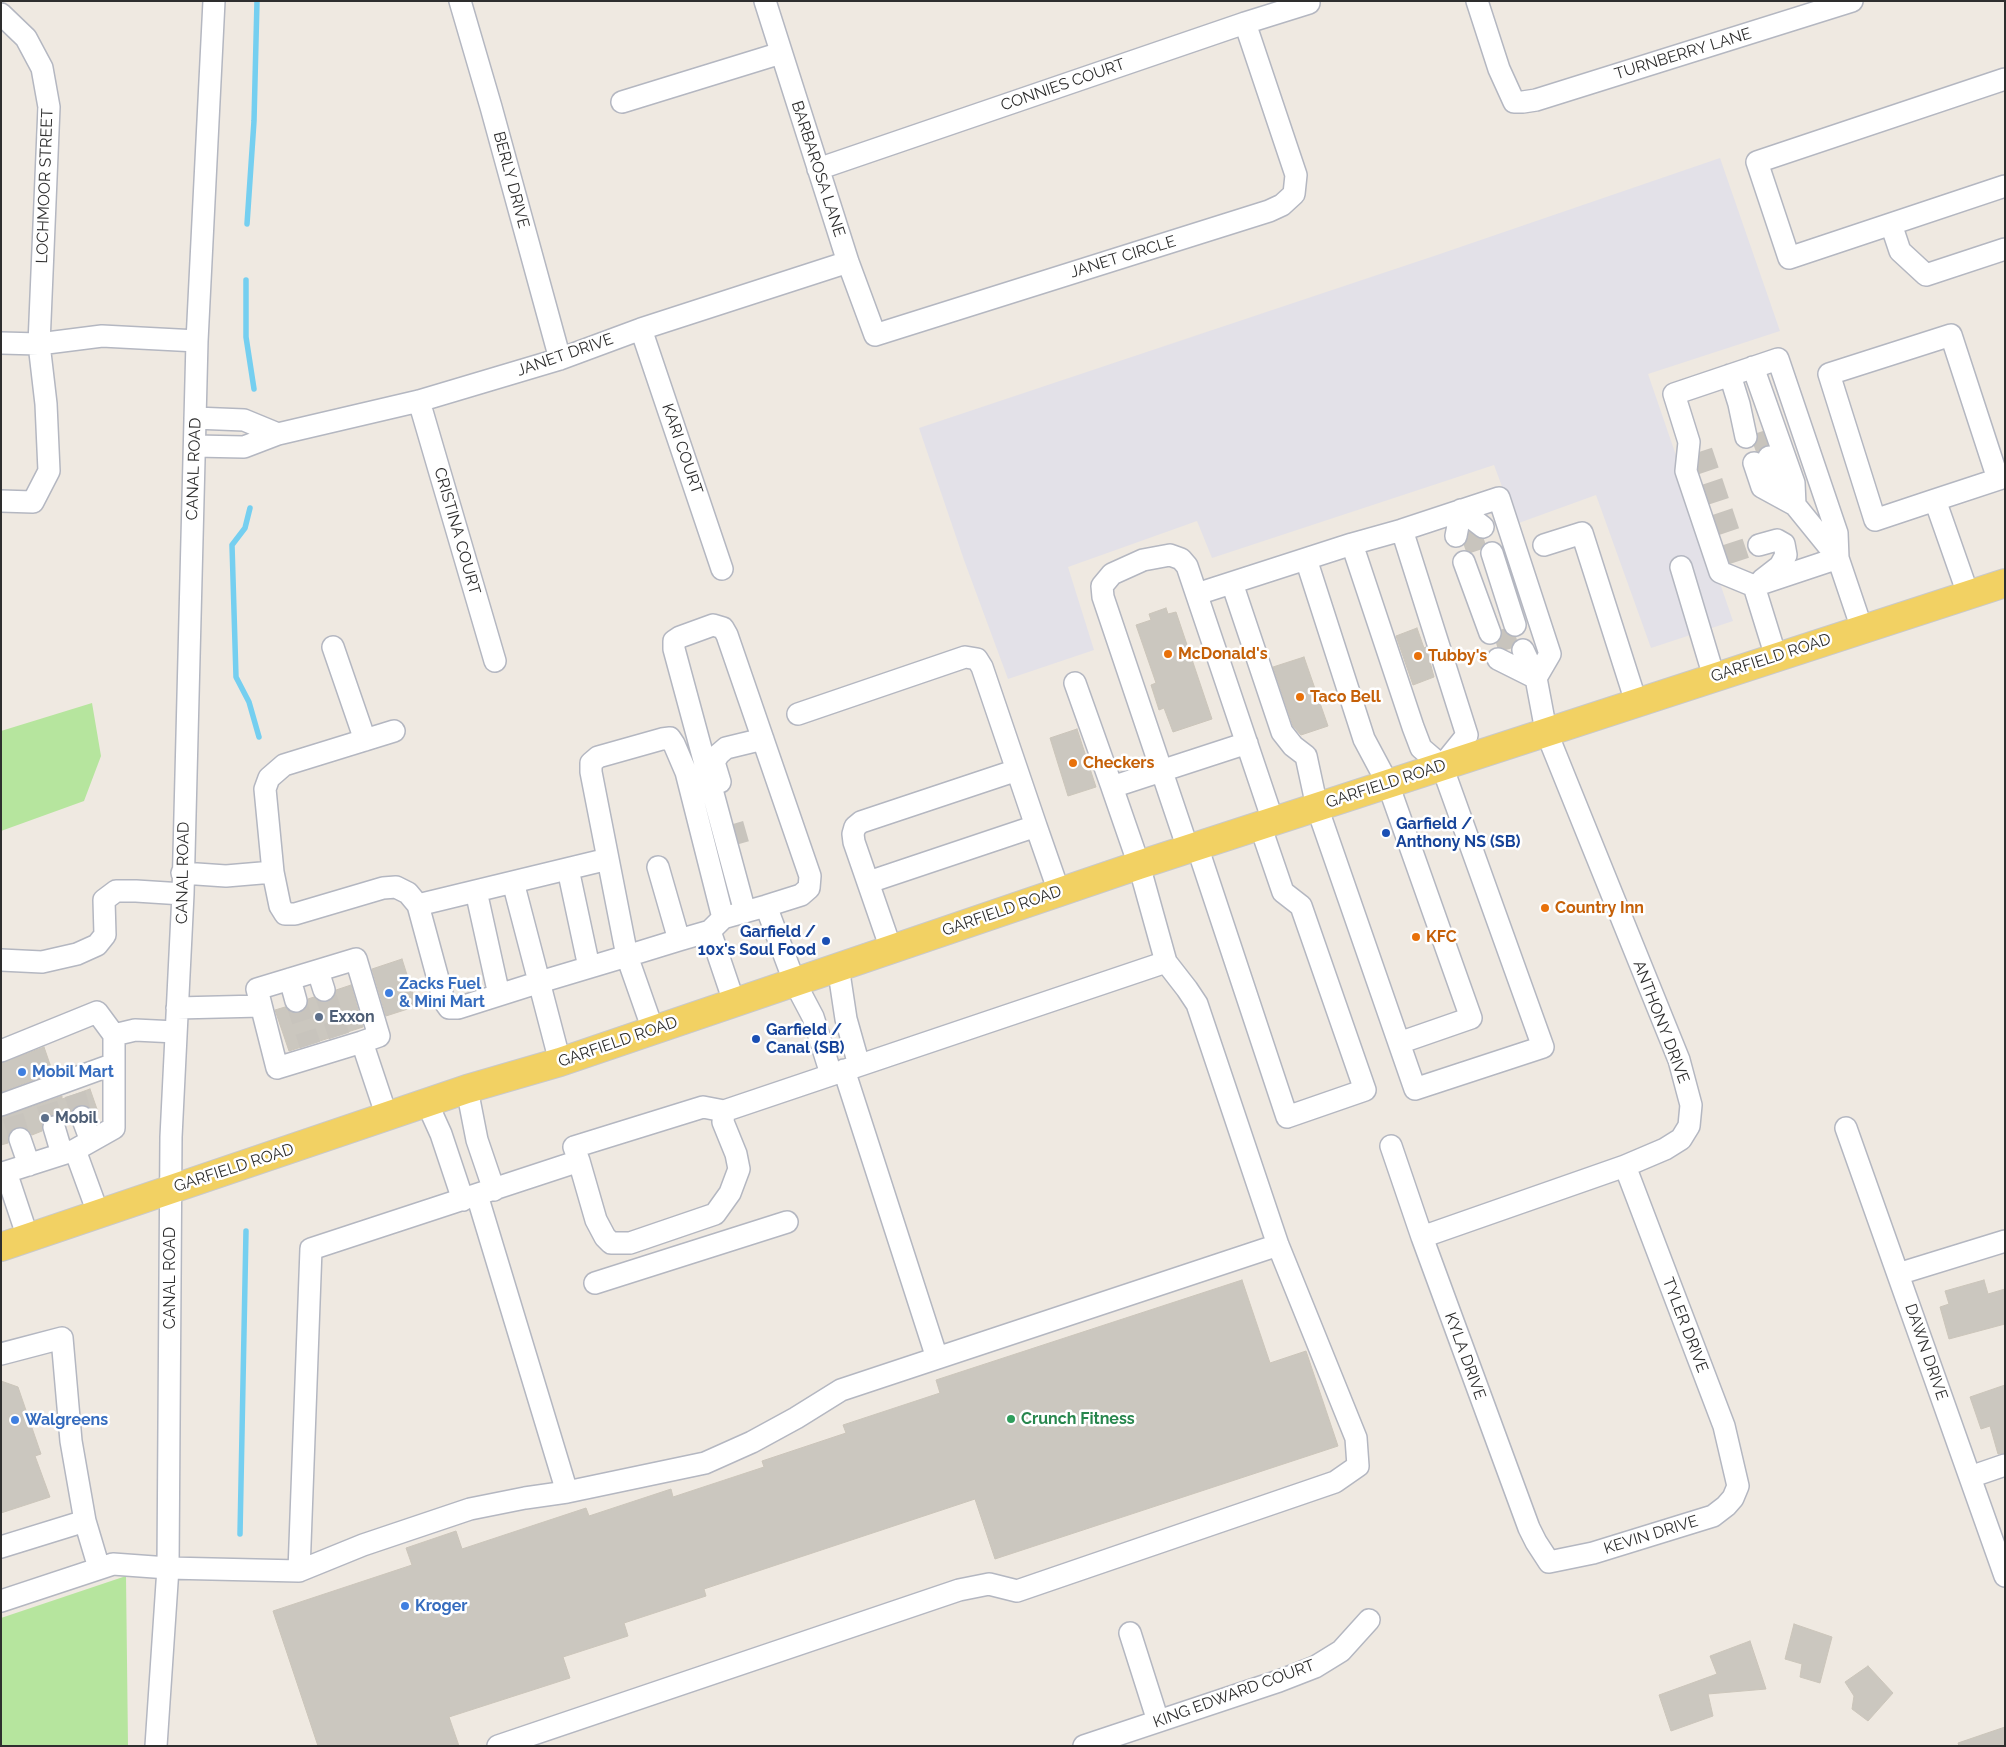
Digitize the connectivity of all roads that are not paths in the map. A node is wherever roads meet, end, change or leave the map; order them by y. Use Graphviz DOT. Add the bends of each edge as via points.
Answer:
graph roads {
  1 [pos="214,1"];
  2 [pos="460,1"];
  3 [pos="765,1"];
  4 [pos="1477,1"];
  5 [pos="1852,1"];
  6 [pos="1309,3"];
  7 [pos="1,14"];
  8 [pos="1245,22"];
  9 [pos="781,53"];
  10 [pos="2005,79"];
  11 [pos="622,102"];
  12 [pos="818,170"];
  13 [pos="2005,186"];
  14 [pos="1891,224"];
  15 [pos="2005,249"];
  16 [pos="848,262"];
  17 [pos="641,329"];
  18 [pos="875,335"];
  19 [pos="197,340"];
  20 [pos="1,343"];
  21 [pos="39,344"];
  22 [pos="560,359"];
  23 [pos="1753,367"];
  24 [pos="1730,376"];
  25 [pos="1683,392"];
  26 [pos="419,401"];
  27 [pos="195,418"];
  28 [pos="278,434"];
  29 [pos="1753,434"];
  30 [pos="194,446"];
  31 [pos="1702,451"];
  32 [pos="1761,460"];
  33 [pos="2001,478"];
  34 [pos="1935,500"];
  35 [pos="1,501"];
  36 [pos="1795,505"];
  37 [pos="1461,510"];
  38 [pos="1402,530"];
  39 [pos="1470,531"];
  40 [pos="1352,544"];
  41 [pos="1544,545"];
  42 [pos="1759,545"];
  43 [pos="1838,558"];
  44 [pos="1306,559"];
  45 [pos="1738,561"];
  46 [pos="1681,567"];
  47 [pos="722,568"];
  48 [pos="1232,582"];
  49 [pos="2005,583"];
  50 [pos="1754,586"];
  51 [pos="1198,594"];
  52 [pos="1968,594"];
  53 [pos="1502,629"];
  54 [pos="1862,629"];
  55 [pos="333,647"];
  56 [pos="1510,654"];
  57 [pos="1776,657"];
  58 [pos="495,661"];
  59 [pos="1714,677"];
  60 [pos="1536,678"];
  61 [pos="1075,683"];
  62 [pos="1636,702"];
  63 [pos="798,714"];
  64 [pos="394,731"];
  65 [pos="1546,731"];
  66 [pos="763,739"];
  67 [pos="365,740"];
  68 [pos="1247,743"];
  69 [pos="1442,766"];
  70 [pos="1017,770"];
  71 [pos="1162,771"];
  72 [pos="1388,784"];
  73 [pos="1112,788"];
  74 [pos="1317,806"];
  75 [pos="1267,823"];
  76 [pos="733,824"];
  77 [pos="1036,826"];
  78 [pos="739,845"];
  79 [pos="1192,848"];
  80 [pos="608,859"];
  81 [pos="1139,865"];
  82 [pos="658,867"];
  83 [pos="568,869"];
  84 [pos="273,872"];
  85 [pos="735,875"];
  86 [pos="513,882"];
  87 [pos="869,882"];
  88 [pos="183,884"];
  89 [pos="476,891"];
  90 [pos="1059,892"];
  91 [pos="418,905"];
  92 [pos="766,906"];
  93 [pos="745,912"];
  94 [pos="717,924"];
  95 [pos="679,940"];
  96 [pos="891,949"];
  97 [pos="627,956"];
  98 [pos="1,960"];
  99 [pos="1166,962"];
  100 [pos="838,966"];
  101 [pos="589,967"];
  102 [pos="290,979"];
  103 [pos="540,982"];
  104 [pos="794,982"];
  105 [pos="499,995"];
  106 [pos="296,1001"];
  107 [pos="734,1002"];
  108 [pos="261,1006"];
  109 [pos="177,1008"];
  110 [pos="653,1030"];
  111 [pos="176,1032"];
  112 [pos="114,1035"];
  113 [pos="348,1042"];
  114 [pos="1399,1043"];
  115 [pos="1,1051"];
  116 [pos="560,1062"];
  117 [pos="114,1064"];
  118 [pos="845,1070"];
  119 [pos="467,1089"];
  120 [pos="428,1103"];
  121 [pos="8,1108"];
  122 [pos="724,1111"];
  123 [pos="82,1117"];
  124 [pos="387,1117"];
  125 [pos="54,1127"];
  126 [pos="1846,1128"];
  127 [pos="20,1139"];
  128 [pos="1391,1146"];
  129 [pos="76,1148"];
  130 [pos="579,1161"];
  131 [pos="29,1165"];
  132 [pos="1624,1166"];
  133 [pos="4,1170"];
  134 [pos="171,1188"];
  135 [pos="478,1195"];
  136 [pos="98,1213"];
  137 [pos="787,1222"];
  138 [pos="1422,1237"];
  139 [pos="28,1238"];
  140 [pos="2005,1241"];
  141 [pos="1278,1245"];
  142 [pos="1,1247"];
  143 [pos="1898,1274"];
  144 [pos="595,1283"];
  145 [pos="1,1354"];
  146 [pos="937,1358"];
  147 [pos="2005,1465"];
  148 [pos="1970,1477"];
  149 [pos="1738,1486"];
  150 [pos="567,1492"];
  151 [pos="85,1521"];
  152 [pos="1,1547"];
  153 [pos="1549,1562"];
  154 [pos="100,1568"];
  155 [pos="168,1568"];
  156 [pos="299,1571"];
  157 [pos="2005,1576"];
  158 [pos="1,1601"];
  159 [pos="1369,1620"];
  160 [pos="1130,1633"];
  161 [pos="1158,1721"];
  162 [pos="156,1746"];
  163 [pos="498,1746"];
  164 [pos="1084,1746"];
  1 -- 19 [label="street, CANAL ROAD"];
  2 -- 22 [label="street, BERLY DRIVE"];
  3 -- 9 [label="street, BARBAROSA LANE"];
  4 -- 5 [label="street, TURNBERRY LANE" via="1499,69 1514,102 1536,100"];
  6 -- 8 [label="street, CONNIES COURT"];
  7 -- 21 [label="street, LOCHMOOR STREET" via="26,38 42,68 49,107"];
  8 -- 12 [label="street, CONNIES COURT"];
  8 -- 18 [label="street, JANET CIRCLE" via="1296,175 1294,194 1269,211"];
  9 -- 11 [label="street"];
  9 -- 12 [label="street, BARBAROSA LANE"];
  10 -- 14 [label="street" via="1757,162 1789,258"];
  12 -- 16 [label="street, BARBAROSA LANE"];
  13 -- 14 [label="street"];
  14 -- 15 [label="street" via="1900,251 1926,275"];
  16 -- 17 [label="street, JANET DRIVE"];
  16 -- 18 [label="street, BARBAROSA LANE"];
  17 -- 22 [label="street, JANET DRIVE"];
  17 -- 47 [label="street, KARI COURT"];
  19 -- 21 [label="street" via="102,336"];
  19 -- 27 [label="street, CANAL ROAD"];
  20 -- 21 [label="street"];
  21 -- 35 [label="street, LOCHMOOR STREET" via="49,471 32,502"];
  22 -- 26 [label="street, JANET DRIVE"];
  23 -- 24 [label="street"];
  23 -- 36 [label="street" via="1794,483"];
  23 -- 43 [label="street" via="1778,359 1837,532"];
  24 -- 25 [label="street"];
  24 -- 29 [label="street"];
  25 -- 31 [label="street"];
  25 -- 50 [label="street" via="1674,394 1689,442 1686,472 1720,572"];
  26 -- 28 [label="street, JANET DRIVE"];
  26 -- 58 [label="street, CRISTINA COURT"];
  27 -- 28 [label="street" via="244,420"];
  27 -- 30 [label="street, CANAL ROAD"];
  28 -- 30 [label="street, JANET DRIVE" via="244,447"];
  30 -- 88 [label="street, CANAL ROAD"];
  32 -- 36 [label="street" via="1762,487"];
  33 -- 34 [label="street"];
  33 -- 34 [label="street" via="1951,335 1829,374 1875,520"];
  34 -- 52 [label="street"];
  36 -- 43 [label="street"];
  37 -- 38 [label="street"];
  37 -- 39 [label="street"];
  37 -- 60 [label="street" via="1499,498 1550,654"];
  38 -- 40 [label="street"];
  38 -- 69 [label="street" via="1467,735"];
  40 -- 44 [label="street"];
  40 -- 69 [label="street" via="1421,748"];
  41 -- 62 [label="street" via="1582,532"];
  42 -- 50 [label="street" via="1777,540 1784,544 1786,556 1780,566"];
  43 -- 50 [label="street"];
  43 -- 54 [label="street"];
  44 -- 48 [label="street"];
  44 -- 72 [label="street" via="1364,739"];
  45 -- 50 [label="street"];
  46 -- 59 [label="street"];
  48 -- 51 [label="street"];
  48 -- 74 [label="street" via="1282,732 1306,756"];
  49 -- 52 [label="main road, GARFIELD ROAD"];
  50 -- 57 [label="street"];
  51 -- 68 [label="street"];
  51 -- 71 [label="street" via="1188,566 1170,555 1127,566 1112,574 1102,586"];
  52 -- 54 [label="main road, GARFIELD ROAD"];
  53 -- 53 [label="street" via="1478,557"];
  54 -- 57 [label="main road, GARFIELD ROAD"];
  55 -- 67 [label="street"];
  56 -- 60 [label="street, ANTHONY DRIVE"];
  57 -- 59 [label="main road, GARFIELD ROAD"];
  59 -- 62 [label="main road, GARFIELD ROAD"];
  60 -- 65 [label="street, ANTHONY DRIVE"];
  61 -- 73 [label="street"];
  62 -- 65 [label="main road, GARFIELD ROAD"];
  63 -- 70 [label="street" via="971,657 977,659 982,667"];
  64 -- 67 [label="street"];
  65 -- 69 [label="main road, GARFIELD ROAD"];
  65 -- 132 [label="street, ANTHONY DRIVE" via="1679,1060 1691,1105 1689,1126 1681,1139"];
  66 -- 76 [label="street" via="726,748 714,762"];
  66 -- 85 [label="street" via="723,628 713,625 674,641"];
  66 -- 92 [label="street" via="810,876 809,888 801,895"];
  67 -- 84 [label="street" via="284,765 269,778 265,789"];
  68 -- 71 [label="street"];
  68 -- 75 [label="street"];
  69 -- 72 [label="main road, GARFIELD ROAD"];
  69 -- 114 [label="street" via="1544,1047 1415,1089"];
  70 -- 77 [label="street"];
  70 -- 87 [label="street" via="861,822 855,827 854,842"];
  71 -- 73 [label="street"];
  71 -- 79 [label="street"];
  72 -- 74 [label="main road, GARFIELD ROAD"];
  72 -- 114 [label="street" via="1471,1018"];
  73 -- 81 [label="street"];
  74 -- 75 [label="main road, GARFIELD ROAD"];
  74 -- 114 [label="street"];
  75 -- 79 [label="main road, GARFIELD ROAD"];
  75 -- 79 [label="street" via="1283,892 1301,906 1365,1090 1287,1117"];
  77 -- 87 [label="street"];
  77 -- 90 [label="street"];
  78 -- 85 [label="street" via="742,856"];
  79 -- 81 [label="main road, GARFIELD ROAD"];
  80 -- 83 [label="street"];
  80 -- 94 [label="street" via="591,763 598,757 670,738 686,772"];
  80 -- 97 [label="street"];
  81 -- 90 [label="main road, GARFIELD ROAD"];
  81 -- 99 [label="street"];
  82 -- 95 [label="street"];
  83 -- 86 [label="street"];
  83 -- 101 [label="street"];
  84 -- 88 [label="street"];
  84 -- 91 [label="street" via="280,906 285,914 396,887 408,893"];
  85 -- 93 [label="street"];
  86 -- 89 [label="street"];
  86 -- 103 [label="street"];
  87 -- 96 [label="street"];
  88 -- 98 [label="street" via="116,892 104,900 105,934 97,945 77,954 42,962"];
  88 -- 109 [label="street, CANAL ROAD"];
  89 -- 91 [label="street"];
  89 -- 105 [label="street"];
  90 -- 96 [label="main road, GARFIELD ROAD"];
  91 -- 105 [label="street" via="444,1001 449,1008"];
  92 -- 93 [label="street"];
  92 -- 104 [label="street"];
  93 -- 94 [label="street"];
  94 -- 95 [label="street"];
  94 -- 107 [label="street"];
  95 -- 97 [label="street"];
  96 -- 100 [label="main road, GARFIELD ROAD"];
  97 -- 101 [label="street"];
  97 -- 110 [label="street"];
  99 -- 118 [label="street"];
  99 -- 141 [label="street" via="1197,1004"];
  100 -- 104 [label="main road, GARFIELD ROAD"];
  100 -- 118 [label="street" via="846,1019"];
  101 -- 103 [label="street"];
  102 -- 106 [label="street"];
  102 -- 108 [label="street" via="257,989"];
  102 -- 113 [label="street" via="321,980 356,959 379,1036"];
  103 -- 105 [label="street"];
  103 -- 116 [label="street"];
  104 -- 107 [label="main road, GARFIELD ROAD"];
  104 -- 118 [label="street"];
  107 -- 110 [label="main road, GARFIELD ROAD"];
  108 -- 109 [label="street"];
  108 -- 113 [label="street" via="277,1068 312,1051"];
  109 -- 111 [label="street, CANAL ROAD"];
  110 -- 116 [label="main road, GARFIELD ROAD"];
  111 -- 112 [label="street" via="135,1030"];
  111 -- 134 [label="street, CANAL ROAD"];
  112 -- 115 [label="street" via="97,1012"];
  112 -- 117 [label="street"];
  113 -- 124 [label="street"];
  116 -- 119 [label="main road, GARFIELD ROAD"];
  117 -- 121 [label="street" via="72,1087"];
  117 -- 129 [label="street" via="114,1128"];
  118 -- 122 [label="street"];
  118 -- 146 [label="street"];
  119 -- 120 [label="main road, GARFIELD ROAD"];
  119 -- 135 [label="street" via="476,1140"];
  120 -- 124 [label="main road, GARFIELD ROAD"];
  120 -- 135 [label="street" via="442,1134"];
  122 -- 130 [label="street" via="703,1107 574,1147"];
  122 -- 130 [label="street" via="723,1122 739,1169 730,1193 715,1214 630,1243 611,1243 596,1220"];
  123 -- 129 [label="street"];
  124 -- 134 [label="main road, GARFIELD ROAD"];
  125 -- 129 [label="street"];
  126 -- 143 [label="street, DAWN DRIVE"];
  127 -- 131 [label="street"];
  128 -- 138 [label="street, KYLA DRIVE"];
  129 -- 131 [label="street"];
  129 -- 136 [label="street"];
  130 -- 135 [label="street"];
  131 -- 133 [label="street"];
  132 -- 138 [label="street, ANTHONY DRIVE"];
  132 -- 149 [label="street, TYLER DRIVE" via="1724,1426"];
  133 -- 139 [label="street"];
  134 -- 136 [label="main road, GARFIELD ROAD"];
  134 -- 155 [label="street, CANAL ROAD"];
  135 -- 150 [label="street"];
  135 -- 156 [label="street" via="311,1249"];
  136 -- 139 [label="main road, GARFIELD ROAD"];
  137 -- 144 [label="street"];
  138 -- 153 [label="street, KYLA DRIVE" via="1529,1528"];
  139 -- 142 [label="main road, GARFIELD ROAD"];
  140 -- 143 [label="street"];
  141 -- 146 [label="street"];
  141 -- 163 [label="street" via="1356,1438 1358,1466 1335,1482 1017,1592 990,1584 959,1590"];
  143 -- 148 [label="street, DAWN DRIVE"];
  145 -- 151 [label="street" via="62,1338 71,1441"];
  146 -- 150 [label="street" via="840,1390 752,1442 705,1463"];
  147 -- 148 [label="street"];
  148 -- 157 [label="street, DAWN DRIVE"];
  149 -- 153 [label="street, KEVIN DRIVE" via="1729,1502 1713,1516 1593,1553"];
  150 -- 156 [label="street" via="470,1510 363,1545"];
  151 -- 152 [label="street"];
  151 -- 154 [label="street"];
  154 -- 155 [label="street" via="112,1564"];
  154 -- 158 [label="street"];
  155 -- 156 [label="street"];
  155 -- 162 [label="street, CANAL ROAD"];
  159 -- 161 [label="street, KING EDWARD COURT" via="1341,1651 1315,1667"];
  160 -- 161 [label="street"];
  161 -- 164 [label="street, KING EDWARD COURT"];
}
